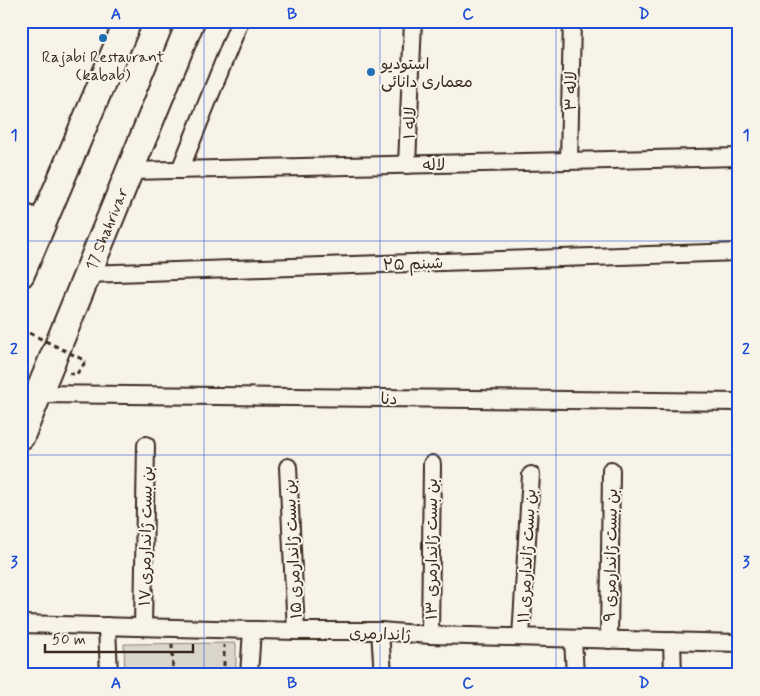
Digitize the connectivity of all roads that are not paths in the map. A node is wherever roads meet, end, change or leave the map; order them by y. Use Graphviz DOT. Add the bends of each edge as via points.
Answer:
graph roads {
  1 [pos="128,21"];
  2 [pos="191,21"];
  3 [pos="240,21"];
  4 [pos="413,21"];
  5 [pos="572,21"];
  6 [pos="739,157"];
  7 [pos="569,161"];
  8 [pos="407,165"];
  9 [pos="180,170"];
  10 [pos="130,171"];
  11 [pos="32,216"];
  12 [pos="739,252"];
  13 [pos="21,274"];
  14 [pos="87,274"];
  15 [pos="38,394"];
  16 [pos="739,402"];
  17 [pos="21,436"];
  18 [pos="146,446"];
  19 [pos="432,464"];
  20 [pos="288,467"];
  21 [pos="611,470"];
  22 [pos="531,475"];
  23 [pos="21,624"];
  24 [pos="107,626"];
  25 [pos="143,627"];
  26 [pos="252,630"];
  27 [pos="296,631"];
  28 [pos="380,631"];
  29 [pos="430,635"];
  30 [pos="521,637"];
  31 [pos="573,639"];
  32 [pos="609,640"];
  33 [pos="672,641"];
  34 [pos="739,643"];
  35 [pos="109,675"];
  36 [pos="249,675"];
  37 [pos="384,675"];
  38 [pos="575,675"];
  39 [pos="674,675"];
  1 -- 11 [label="main road"];
  2 -- 10 [label="main road, 17 Shahrivar"];
  3 -- 9 [label="street"];
  4 -- 8 [label="street, لاله ۱"];
  5 -- 7 [label="street, لاله ۳"];
  6 -- 7 [label="street, لاله"];
  7 -- 8 [label="street, لاله"];
  8 -- 9 [label="street, لاله"];
  9 -- 10 [label="street, لاله"];
  10 -- 14 [label="main road, 17 Shahrivar"];
  11 -- 13 [label="main road"];
  12 -- 14 [label="street, شبنم ۲۵"];
  14 -- 15 [label="main road, 17 Shahrivar"];
  15 -- 16 [label="street, دنا"];
  15 -- 17 [label="main road, 17 Shahrivar"];
  18 -- 25 [label="street, بن بست ژاندارمری ۱۷"];
  19 -- 29 [label="street, بن بست ژاندارمری ۱۳"];
  20 -- 27 [label="street, بن بست ژاندارمری ۱۵"];
  21 -- 32 [label="street, بن بست ژاندارمری ۹"];
  22 -- 30 [label="street, بن بست ژاندارمری ۱۱"];
  23 -- 24 [label="street, ژاندارمری"];
  24 -- 25 [label="street, ژاندارمری"];
  24 -- 35 [label="street"];
  25 -- 26 [label="street, ژاندارمری"];
  26 -- 27 [label="street, ژاندارمری"];
  26 -- 36 [label="street"];
  27 -- 28 [label="street, ژاندارمری"];
  28 -- 29 [label="street, ژاندارمری"];
  28 -- 37 [label="street"];
  29 -- 30 [label="street, ژاندارمری"];
  30 -- 31 [label="street, ژاندارمری"];
  31 -- 32 [label="street, ژاندارمری"];
  31 -- 38 [label="street"];
  32 -- 33 [label="street, ژاندارمری"];
  33 -- 34 [label="street, ژاندارمری"];
  33 -- 39 [label="street"];
}
